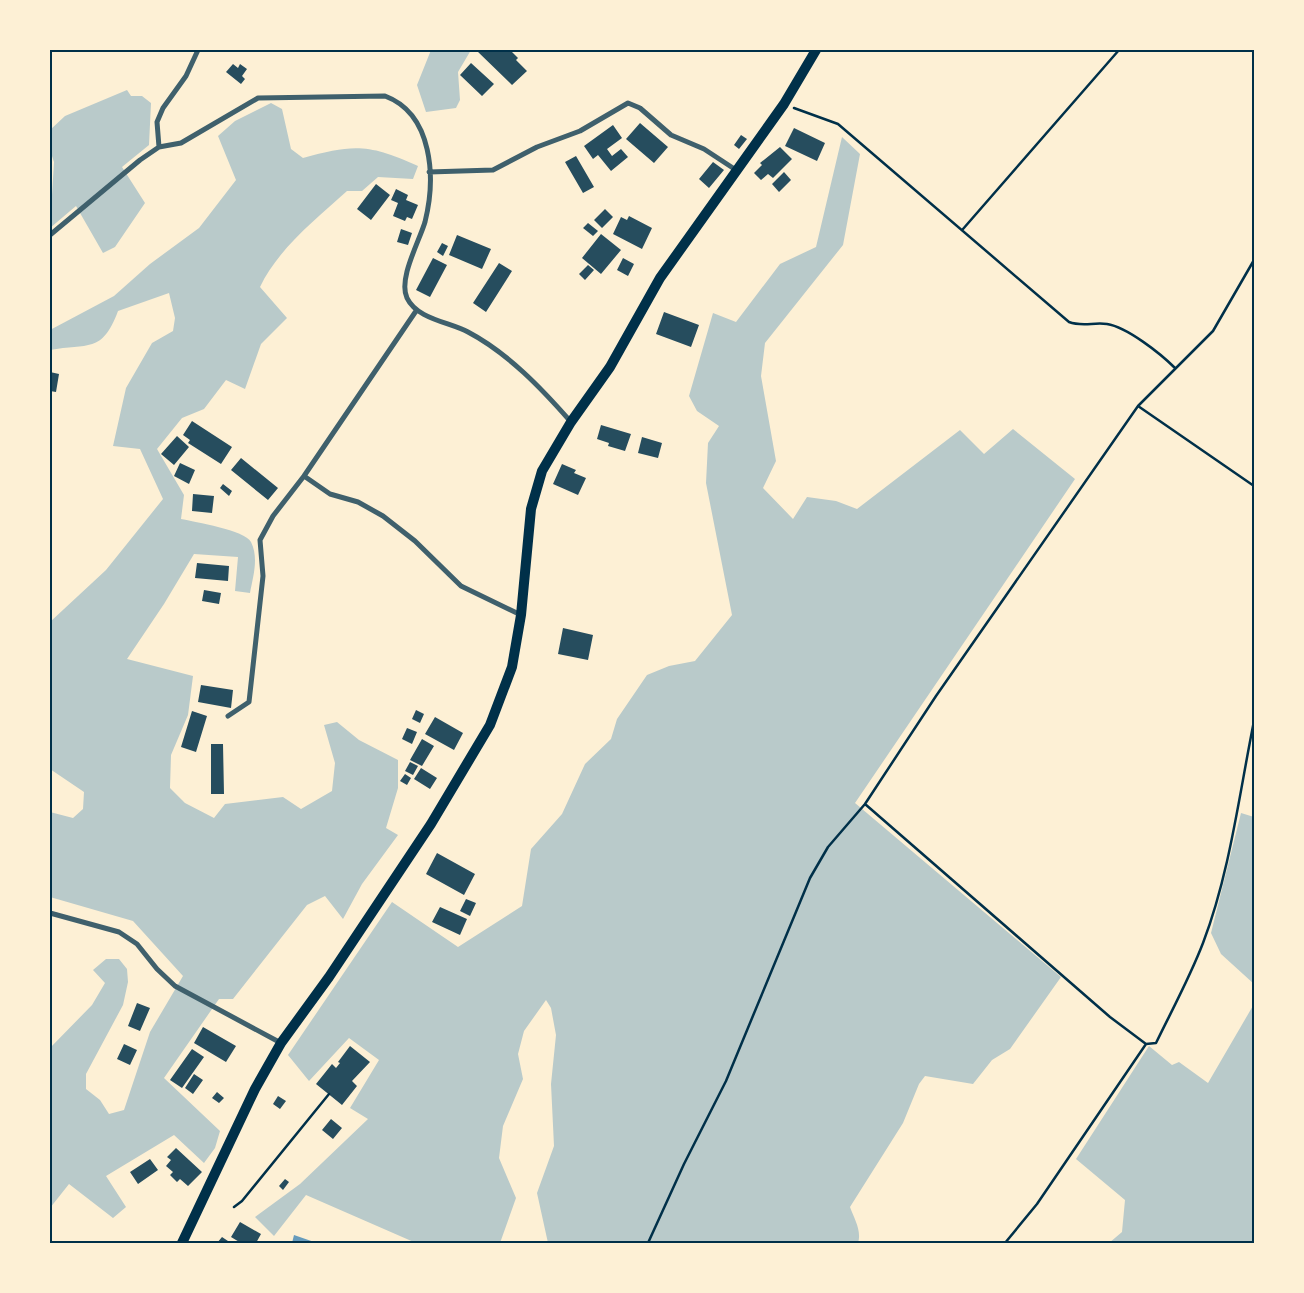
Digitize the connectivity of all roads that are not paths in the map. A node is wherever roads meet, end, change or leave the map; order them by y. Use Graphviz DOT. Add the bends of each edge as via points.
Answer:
graph roads {
  1 [pos="198,50"];
  2 [pos="816,50"];
  3 [pos="159,147"];
  4 [pos="737,171"];
  5 [pos="429,172"];
  6 [pos="50,235"];
  7 [pos="416,311"];
  8 [pos="571,422"];
  9 [pos="304,476"];
  10 [pos="521,615"];
  11 [pos="228,716"];
  12 [pos="50,912"];
  13 [pos="281,1043"];
  14 [pos="182,1243"];
  1 -- 3 [label="street" via="157,122"];
  2 -- 4 [label="main road" via="784,104"];
  3 -- 5 [label="street" via="181,143 258,98 385,96 398,101 420,125 426,142"];
  3 -- 6 [label="street"];
  4 -- 5 [label="street" via="704,149 671,135 640,108 628,104 580,131 537,147 493,170"];
  4 -- 8 [label="main road" via="660,278 610,366"];
  5 -- 7 [label="street" via="425,221 404,281 406,297"];
  7 -- 8 [label="street" via="492,346"];
  7 -- 9 [label="street"];
  8 -- 10 [label="main road" via="542,471 532,509"];
  9 -- 10 [label="street" via="330,494 358,502 383,516 415,541 461,586"];
  9 -- 11 [label="street" via="273,516 260,540 262,576 249,702"];
  10 -- 13 [label="main road" via="512,667 490,725 431,824"];
  12 -- 13 [label="street" via="119,932 137,944 175,986"];
  13 -- 14 [label="main road"];
}
